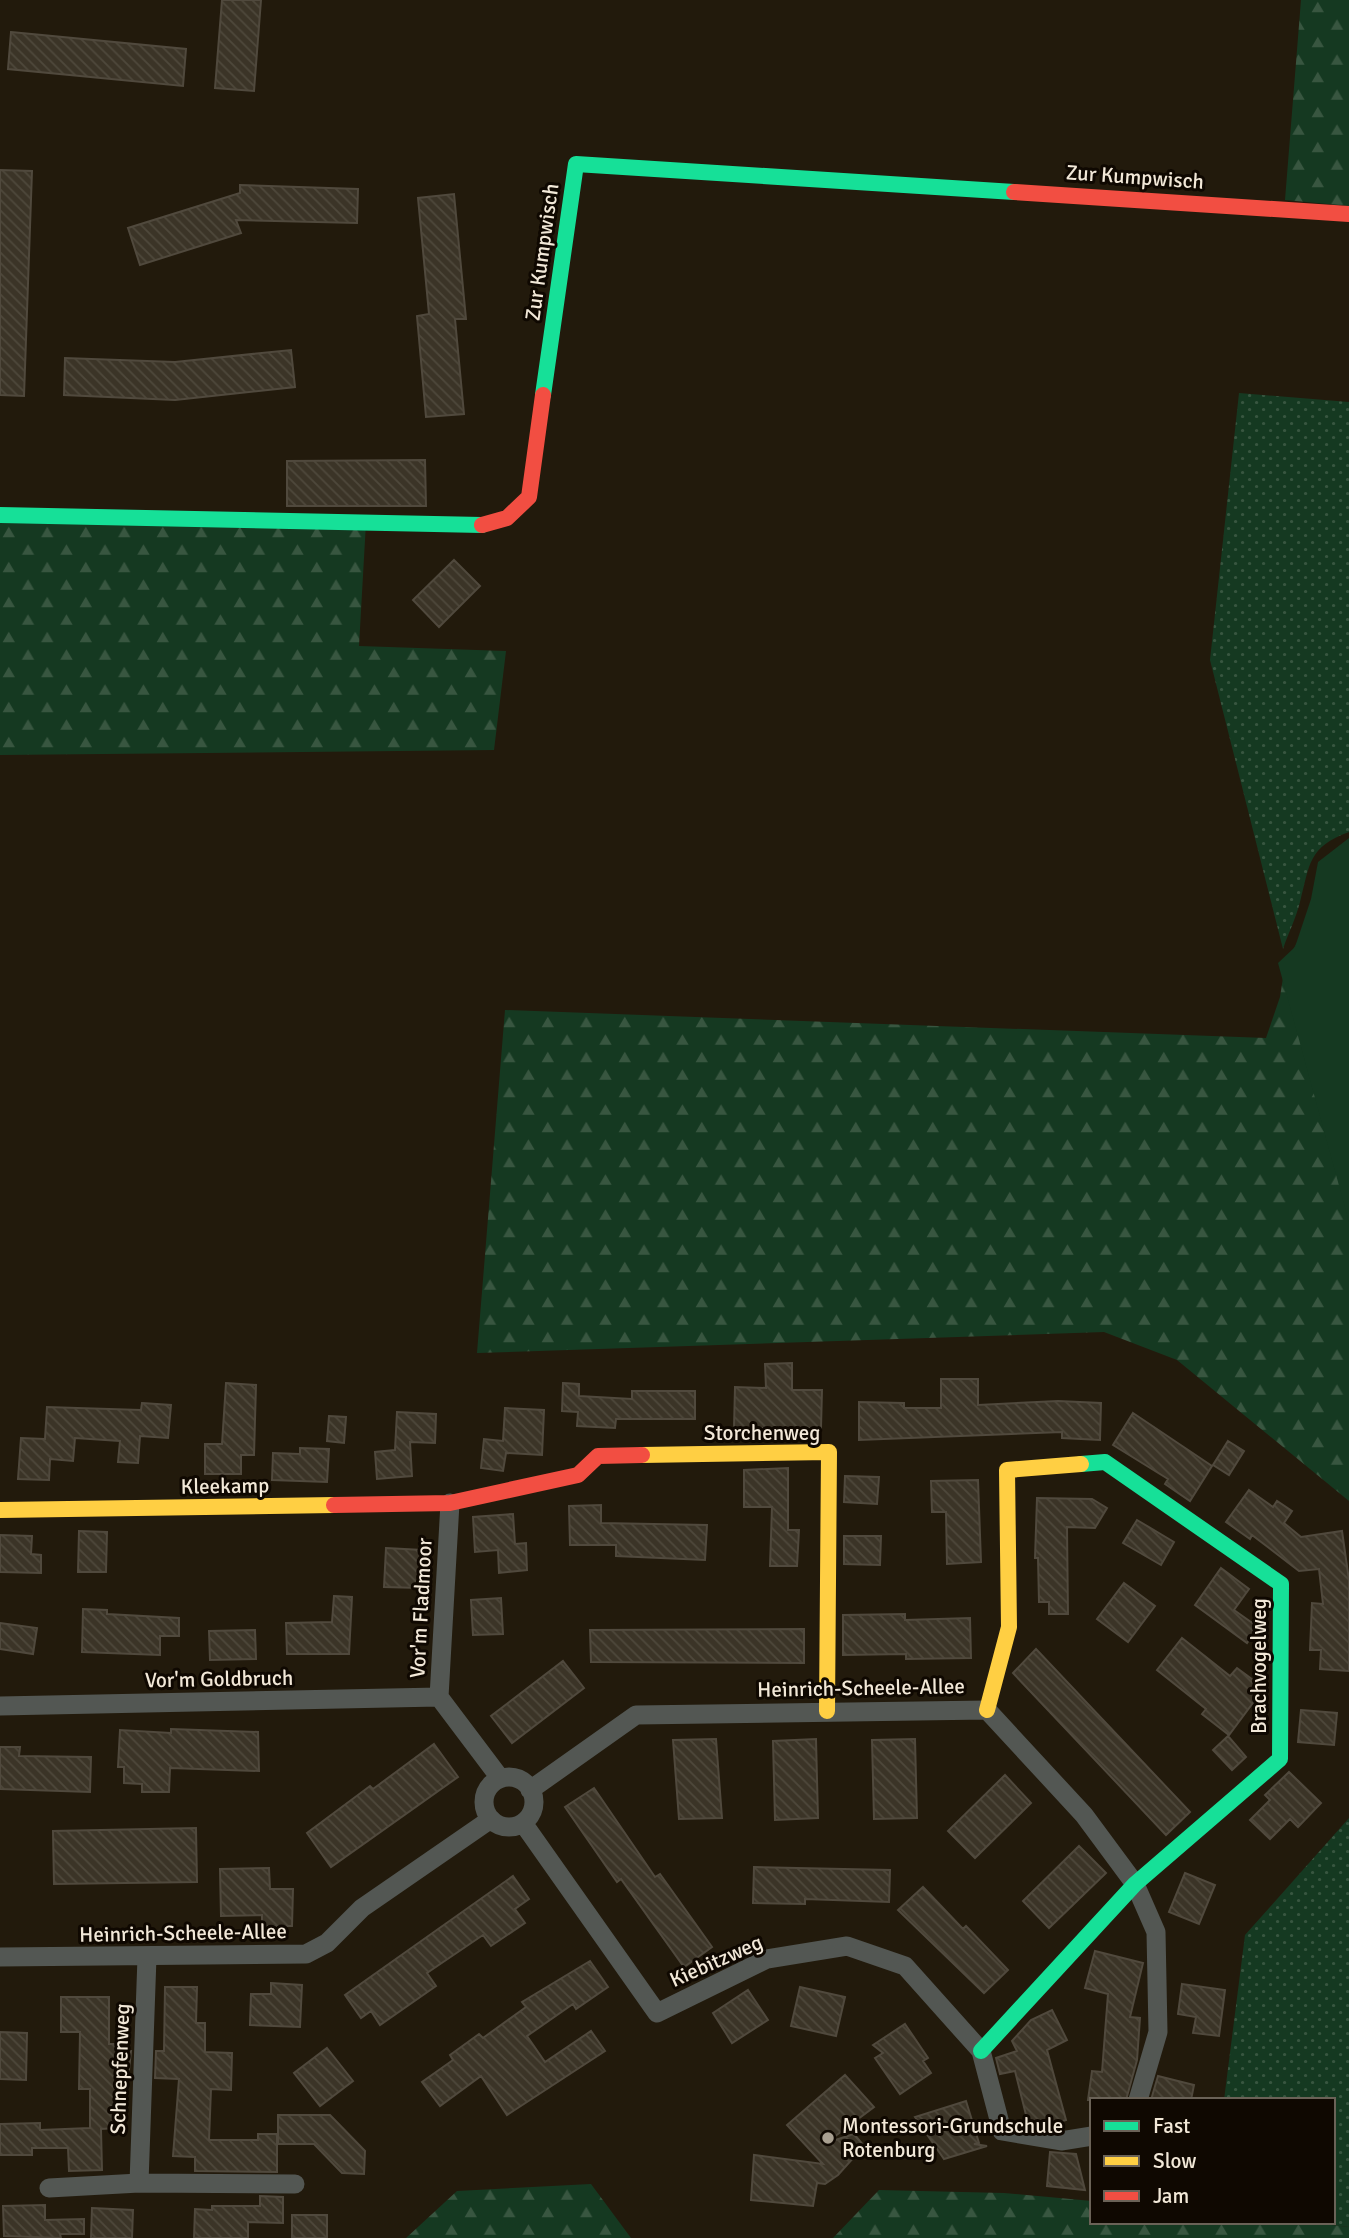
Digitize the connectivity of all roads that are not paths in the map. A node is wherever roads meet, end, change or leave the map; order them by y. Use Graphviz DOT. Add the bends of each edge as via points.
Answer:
graph roads {
  1 [pos="1349,214"];
  2 [pos="0,515"];
  3 [pos="450,1503"];
  4 [pos="0,1510"];
  5 [pos="439,1697"];
  6 [pos="0,1706"];
  7 [pos="987,1710"];
  8 [pos="827,1711"];
  9 [pos="500,1779"];
  10 [pos="530,1790"];
  11 [pos="491,1819"];
  12 [pos="523,1822"];
  13 [pos="1135,1884"];
  14 [pos="0,1957"];
  15 [pos="147,1957"];
  16 [pos="981,2051"];
  17 [pos="1139,2098"];
  18 [pos="1090,2136"];
  19 [pos="139,2183"];
  20 [pos="295,2184"];
  21 [pos="49,2188"];
  1 -- 2 [label="street, Zur Kumpwisch" via="576,164 528,497 507,518 476,527"];
  3 -- 4 [label="street, Kleekamp"];
  3 -- 5 [label="street, Vor'm Fladmoor"];
  3 -- 8 [label="street, Storchenweg" via="578,1475 598,1455 829,1452"];
  5 -- 6 [label="street, Vor'm Goldbruch"];
  5 -- 9 [label="street, Vor'm Fladmoor"];
  7 -- 8 [label="street, Heinrich-Scheele-Allee"];
  7 -- 13 [label="street, Heinrich-Scheele-Allee" via="1084,1815"];
  7 -- 13 [label="street, Brachvogelweg" via="1009,1627 1007,1470 1105,1462 1280,1584 1280,1759"];
  8 -- 10 [label="street, Heinrich-Scheele-Allee" via="636,1715"];
  9 -- 10 [label="street" via="522,1781"];
  9 -- 11 [label="street" via="487,1789 484,1798"];
  10 -- 12 [label="street" via="533,1807"];
  11 -- 12 [label="street" via="507,1827"];
  11 -- 15 [label="street, Heinrich-Scheele-Allee" via="362,1908 327,1942 306,1954"];
  12 -- 16 [label="street, Kiebitzweg" via="657,2013 767,1959 847,1946 905,1966"];
  13 -- 16 [label="street, Brachvogelweg"];
  13 -- 17 [label="street" via="1156,1932 1158,2032"];
  14 -- 15 [label="street, Heinrich-Scheele-Allee"];
  15 -- 19 [label="street, Schnepfenweg"];
  16 -- 18 [label="street, Kiebitzweg" via="1002,2131 1061,2141"];
  19 -- 20 [label="street"];
  19 -- 21 [label="street"];
}
